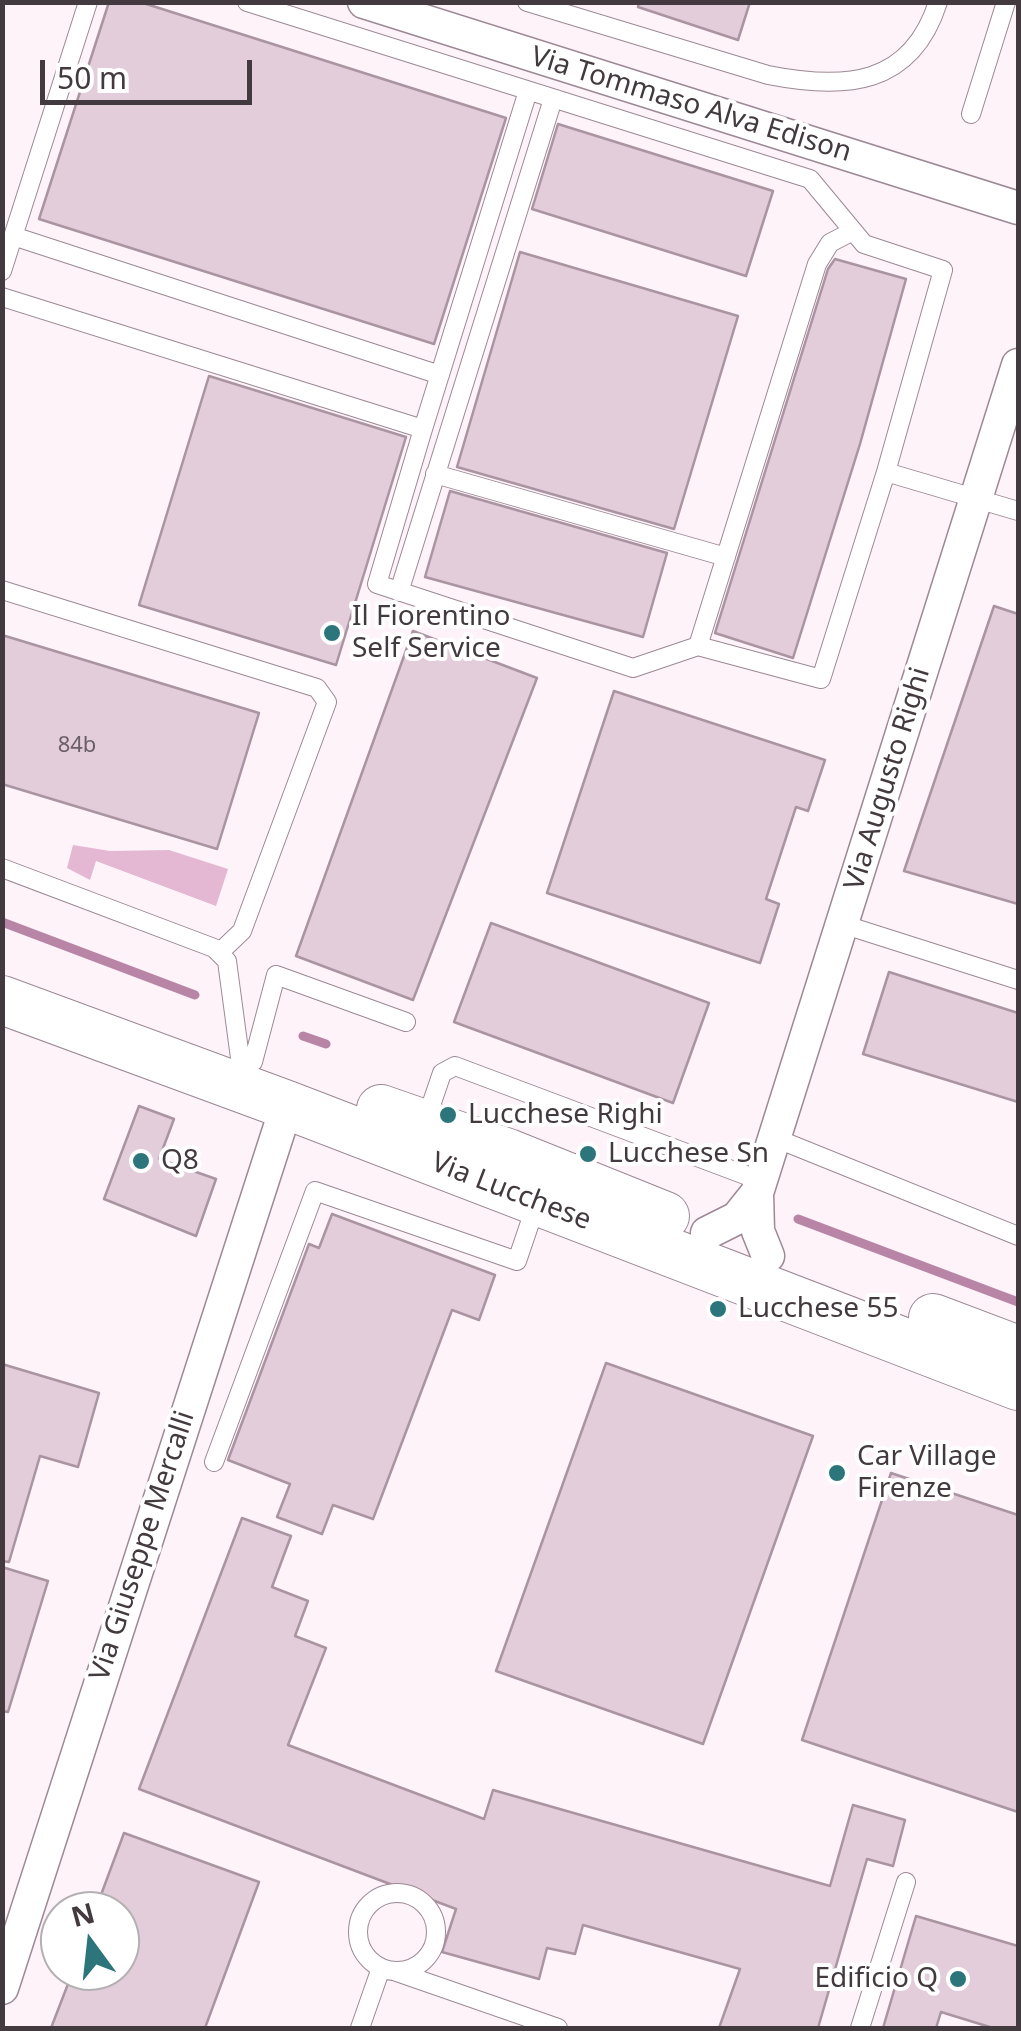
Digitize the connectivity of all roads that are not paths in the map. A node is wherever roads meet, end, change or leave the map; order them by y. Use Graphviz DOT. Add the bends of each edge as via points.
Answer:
graph roads {
  1 [pos="88,2"];
  2 [pos="247,2"];
  3 [pos="364,2"];
  4 [pos="527,2"];
  5 [pos="938,2"];
  6 [pos="1006,2"];
  7 [pos="528,91"];
  8 [pos="553,99"];
  9 [pos="971,114"];
  10 [pos="1018,208"];
  11 [pos="851,232"];
  12 [pos="14,236"];
  13 [pos="2,271"];
  14 [pos="2,297"];
  15 [pos="1018,365"];
  16 [pos="440,375"];
  17 [pos="423,429"];
  18 [pos="886,472"];
  19 [pos="436,474"];
  20 [pos="976,499"];
  21 [pos="1018,511"];
  22 [pos="726,557"];
  23 [pos="2,590"];
  24 [pos="399,592"];
  25 [pos="698,646"];
  26 [pos="2,868"];
  27 [pos="842,924"];
  28 [pos="220,954"];
  29 [pos="2,967"];
  30 [pos="1018,980"];
  31 [pos="2,1000"];
  32 [pos="406,1022"];
  33 [pos="246,1060"];
  34 [pos="288,1106"];
  35 [pos="425,1124"];
  36 [pos="775,1138"];
  37 [pos="759,1187"];
  38 [pos="538,1202"];
  39 [pos="707,1233"];
  40 [pos="1018,1236"];
  41 [pos="768,1256"];
  42 [pos="1018,1350"];
  43 [pos="1018,1386"];
  44 [pos="214,1462"];
  45 [pos="906,1882"];
  46 [pos="387,1969"];
  47 [pos="2,1988"];
  48 [pos="360,2028"];
  49 [pos="558,2028"];
  50 [pos="860,2028"];
  1 -- 12 [label="lane"];
  2 -- 7 [label="lane"];
  3 -- 10 [label="street, Via Tommaso Alva Edison"];
  4 -- 5 [label="lane" via="768,74 841,82 894,68 929,30"];
  6 -- 9 [label="lane"];
  7 -- 8 [label="lane"];
  7 -- 16 [label="lane"];
  8 -- 11 [label="lane" via="810,179"];
  8 -- 19 [label="lane"];
  11 -- 18 [label="lane" via="864,244 944,270"];
  11 -- 22 [label="lane" via="830,243 817,264"];
  12 -- 13 [label="lane"];
  12 -- 16 [label="lane"];
  14 -- 17 [label="lane"];
  15 -- 20 [label="street, Via Augusto Righi"];
  16 -- 17 [label="lane"];
  17 -- 24 [label="lane" via="377,584"];
  18 -- 20 [label="lane"];
  18 -- 25 [label="lane" via="821,679"];
  19 -- 22 [label="lane"];
  19 -- 24 [label="lane"];
  20 -- 21 [label="lane"];
  20 -- 27 [label="street, Via Augusto Righi"];
  22 -- 25 [label="lane"];
  23 -- 28 [label="lane" via="316,688 327,702 242,931"];
  24 -- 25 [label="lane" via="633,668"];
  26 -- 28 [label="lane"];
  27 -- 30 [label="lane"];
  27 -- 36 [label="street, Via Augusto Righi"];
  28 -- 33 [label="lane"];
  29 -- 33 [label="main road, Via Lucchese"];
  31 -- 34 [label="main road, Via Lucchese"];
  32 -- 33 [label="lane" via="276,975"];
  33 -- 35 [label="main road, Via Lucchese"];
  34 -- 38 [label="main road, Via Lucchese"];
  34 -- 47 [label="street, Via Giuseppe Mercalli"];
  35 -- 37 [label="lane" via="442,1073 455,1066"];
  35 -- 39 [label="main road, Via Lucchese"];
  36 -- 37 [label="street, Via Augusto Righi"];
  36 -- 40 [label="lane"];
  37 -- 39 [label="street" via="737,1218"];
  37 -- 41 [label="street, Via Augusto Righi" via="758,1231"];
  38 -- 43 [label="main road, Via Lucchese"];
  38 -- 44 [label="lane" via="517,1261 315,1191"];
  39 -- 41 [label="main road, Via Lucchese"];
  41 -- 42 [label="main road, Via Lucchese"];
  45 -- 50 [label="lane"];
  46 -- 46 [label="lane" via="406,1970 426,1958 436,1935 430,1911 409,1895 383,1895 358,1924 362,1950"];
  46 -- 48 [label="lane"];
  46 -- 49 [label="lane"];
}
